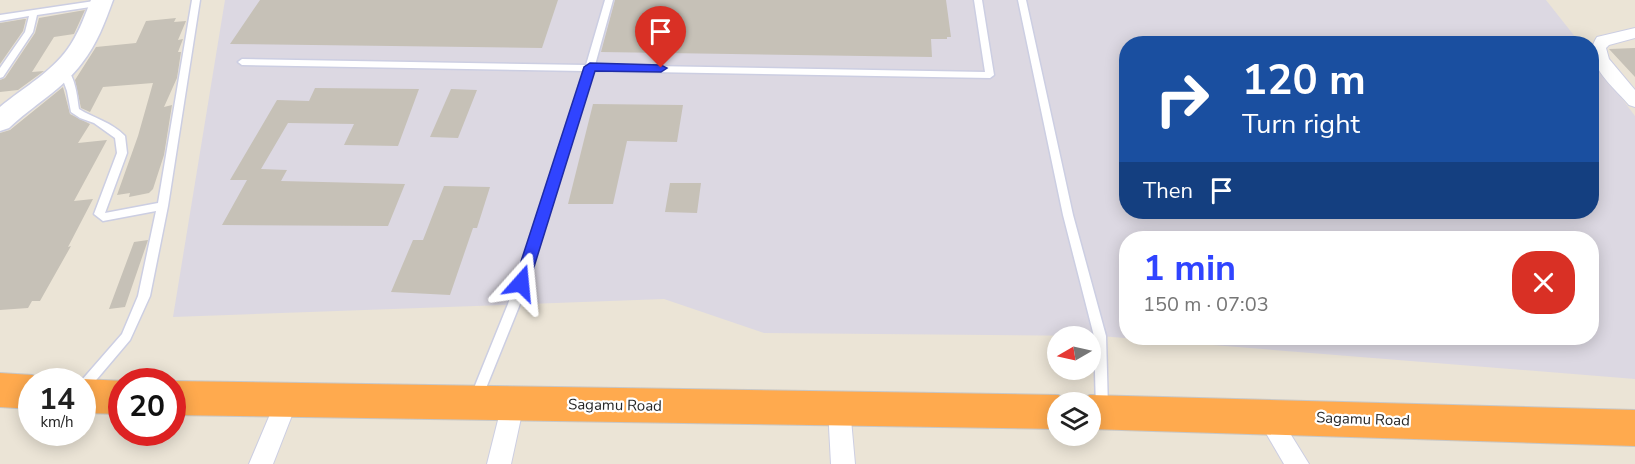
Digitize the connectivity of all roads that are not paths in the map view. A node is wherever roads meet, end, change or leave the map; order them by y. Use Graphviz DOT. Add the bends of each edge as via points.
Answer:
graph roads {
  1 [pos="196,0"];
  2 [pos="609,0"];
  3 [pos="978,0"];
  4 [pos="1022,0"];
  5 [pos="101,2"];
  6 [pos="34,12"];
  7 [pos="0,18"];
  8 [pos="1635,33"];
  9 [pos="1599,47"];
  10 [pos="1599,52"];
  11 [pos="242,62"];
  12 [pos="590,67"];
  13 [pos="63,69"];
  14 [pos="0,75"];
  15 [pos="1635,101"];
  16 [pos="0,122"];
  17 [pos="163,206"];
  18 [pos="96,372"];
  19 [pos="0,390"];
  20 [pos="18,391"];
  21 [pos="1097,392"];
  22 [pos="186,398"];
  23 [pos="287,400"];
  24 [pos="473,404"];
  25 [pos="513,404"];
  26 [pos="839,408"];
  27 [pos="1047,412"];
  28 [pos="1101,413"];
  29 [pos="1267,416"];
  30 [pos="1635,428"];
  31 [pos="261,464"];
  32 [pos="499,464"];
  33 [pos="843,464"];
  34 [pos="1297,464"];
  1 -- 17 [label="lane"];
  2 -- 12 [label="lane"];
  3 -- 12 [label="lane" via="990,75"];
  4 -- 21 [label="lane" via="1068,215 1100,336"];
  5 -- 6 [label="lane"];
  5 -- 13 [label="street" via="81,48"];
  6 -- 7 [label="lane"];
  6 -- 14 [label="lane" via="29,32"];
  8 -- 9 [label="street" via="1603,41"];
  10 -- 15 [label="street" via="1601,60"];
  11 -- 12 [label="lane"];
  12 -- 24 [label="lane" via="514,304"];
  13 -- 16 [label="street"];
  13 -- 17 [label="lane" via="74,110 120,136 122,153 99,214 102,217"];
  17 -- 18 [label="lane" via="144,296 126,337"];
  19 -- 20 [label="highway"];
  22 -- 23 [label="highway, Sagamu Road"];
  23 -- 24 [label="highway, Sagamu Road"];
  23 -- 31 [label="street"];
  24 -- 25 [label="highway, Sagamu Road"];
  25 -- 26 [label="highway, Sagamu Road"];
  25 -- 32 [label="street"];
  26 -- 27 [label="highway, Sagamu Road"];
  26 -- 33 [label="street"];
  28 -- 29 [label="highway, Sagamu Road"];
  29 -- 30 [label="highway, Sagamu Road"];
  29 -- 34 [label="street"];
}
